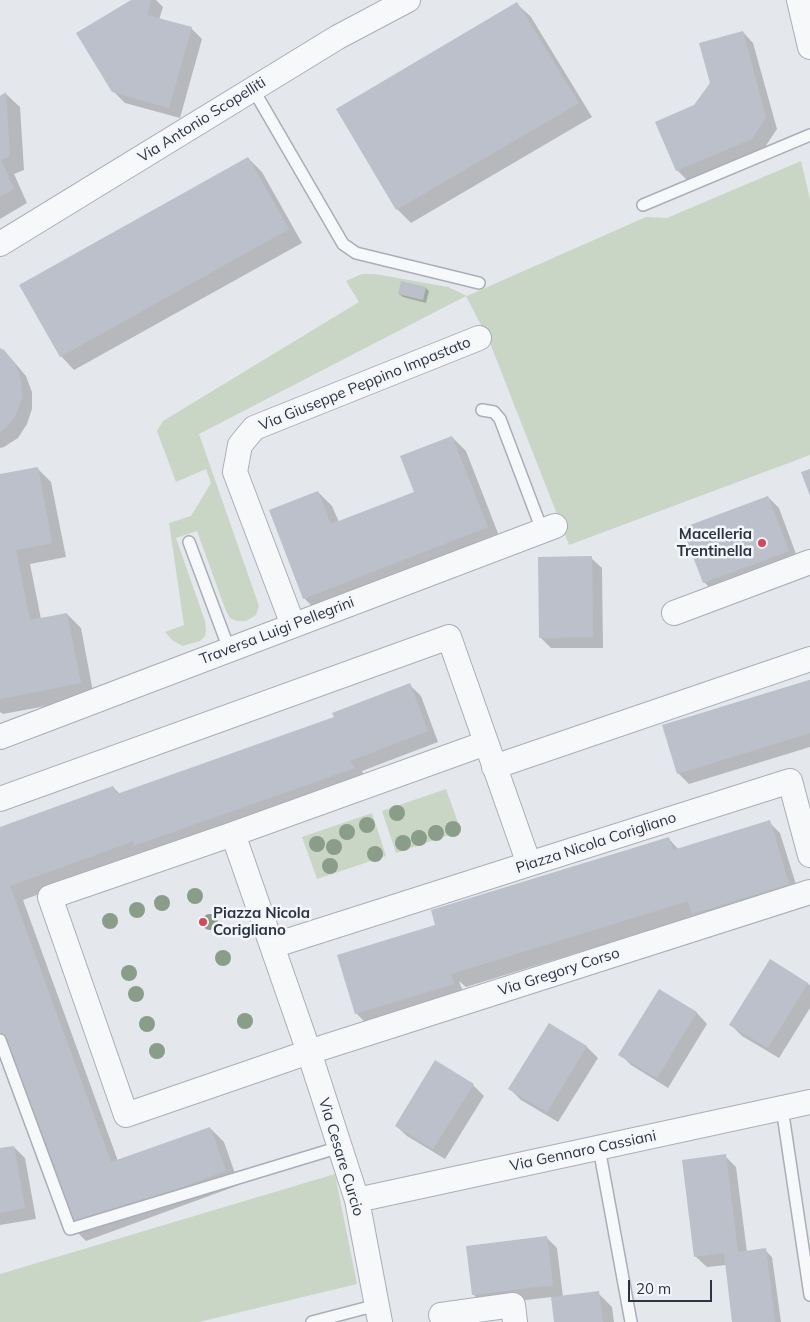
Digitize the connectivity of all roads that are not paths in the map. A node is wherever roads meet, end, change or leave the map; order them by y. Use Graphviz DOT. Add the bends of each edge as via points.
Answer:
graph roads {
  1 [pos="408,0"];
  2 [pos="799,0"];
  3 [pos="810,47"];
  4 [pos="253,89"];
  5 [pos="810,135"];
  6 [pos="644,205"];
  7 [pos="0,244"];
  8 [pos="479,284"];
  9 [pos="479,338"];
  10 [pos="482,410"];
  11 [pos="548,528"];
  12 [pos="189,542"];
  13 [pos="810,562"];
  14 [pos="674,613"];
  15 [pos="293,625"];
  16 [pos="229,649"];
  17 [pos="810,659"];
  18 [pos="0,737"];
  19 [pos="486,742"];
  20 [pos="494,767"];
  21 [pos="0,799"];
  22 [pos="233,834"];
  23 [pos="810,855"];
  24 [pos="529,864"];
  25 [pos="810,892"];
  26 [pos="272,946"];
  27 [pos="0,1040"];
  28 [pos="309,1052"];
  29 [pos="810,1102"];
  30 [pos="782,1108"];
  31 [pos="340,1147"];
  32 [pos="599,1148"];
  33 [pos="356,1200"];
  34 [pos="810,1295"];
  35 [pos="378,1314"];
  36 [pos="441,1315"];
  37 [pos="312,1322"];
  38 [pos="515,1322"];
  39 [pos="631,1322"];
  1 -- 4 [label="street, Via Antonio Scopelliti" via="338,37"];
  2 -- 3 [label="street"];
  4 -- 7 [label="street, Via Antonio Scopelliti"];
  4 -- 8 [label="lane" via="342,244 356,253"];
  5 -- 6 [label="lane"];
  9 -- 15 [label="street, Via Giuseppe Peppino Impastato" via="254,428 240,445 235,472"];
  10 -- 11 [label="lane" via="494,412 500,419"];
  11 -- 15 [label="street, Traversa Luigi Pellegrini"];
  12 -- 16 [label="lane"];
  13 -- 14 [label="street"];
  15 -- 16 [label="street, Traversa Luigi Pellegrini"];
  16 -- 18 [label="street, Traversa Luigi Pellegrini"];
  17 -- 20 [label="street"];
  19 -- 20 [label="street"];
  19 -- 21 [label="street" via="449,637"];
  19 -- 22 [label="street"];
  20 -- 24 [label="street"];
  22 -- 26 [label="street"];
  22 -- 28 [label="street" via="50,897 56,916 126,1115"];
  23 -- 24 [label="street, Piazza Nicola Corigliano" via="790,781"];
  24 -- 26 [label="street, Piazza Nicola Corigliano"];
  25 -- 28 [label="street, Via Gregory Corso"];
  26 -- 28 [label="street"];
  27 -- 31 [label="lane" via="70,1229"];
  28 -- 31 [label="street, Via Cesare Curcio"];
  29 -- 30 [label="street, Via Gennaro Cassiani"];
  30 -- 32 [label="street, Via Gennaro Cassiani"];
  30 -- 34 [label="lane"];
  31 -- 33 [label="street, Via Cesare Curcio"];
  32 -- 33 [label="street, Via Gennaro Cassiani"];
  32 -- 39 [label="lane"];
  33 -- 35 [label="street, Via Cesare Curcio"];
  35 -- 37 [label="lane"];
  36 -- 38 [label="street" via="513,1305"];
}
